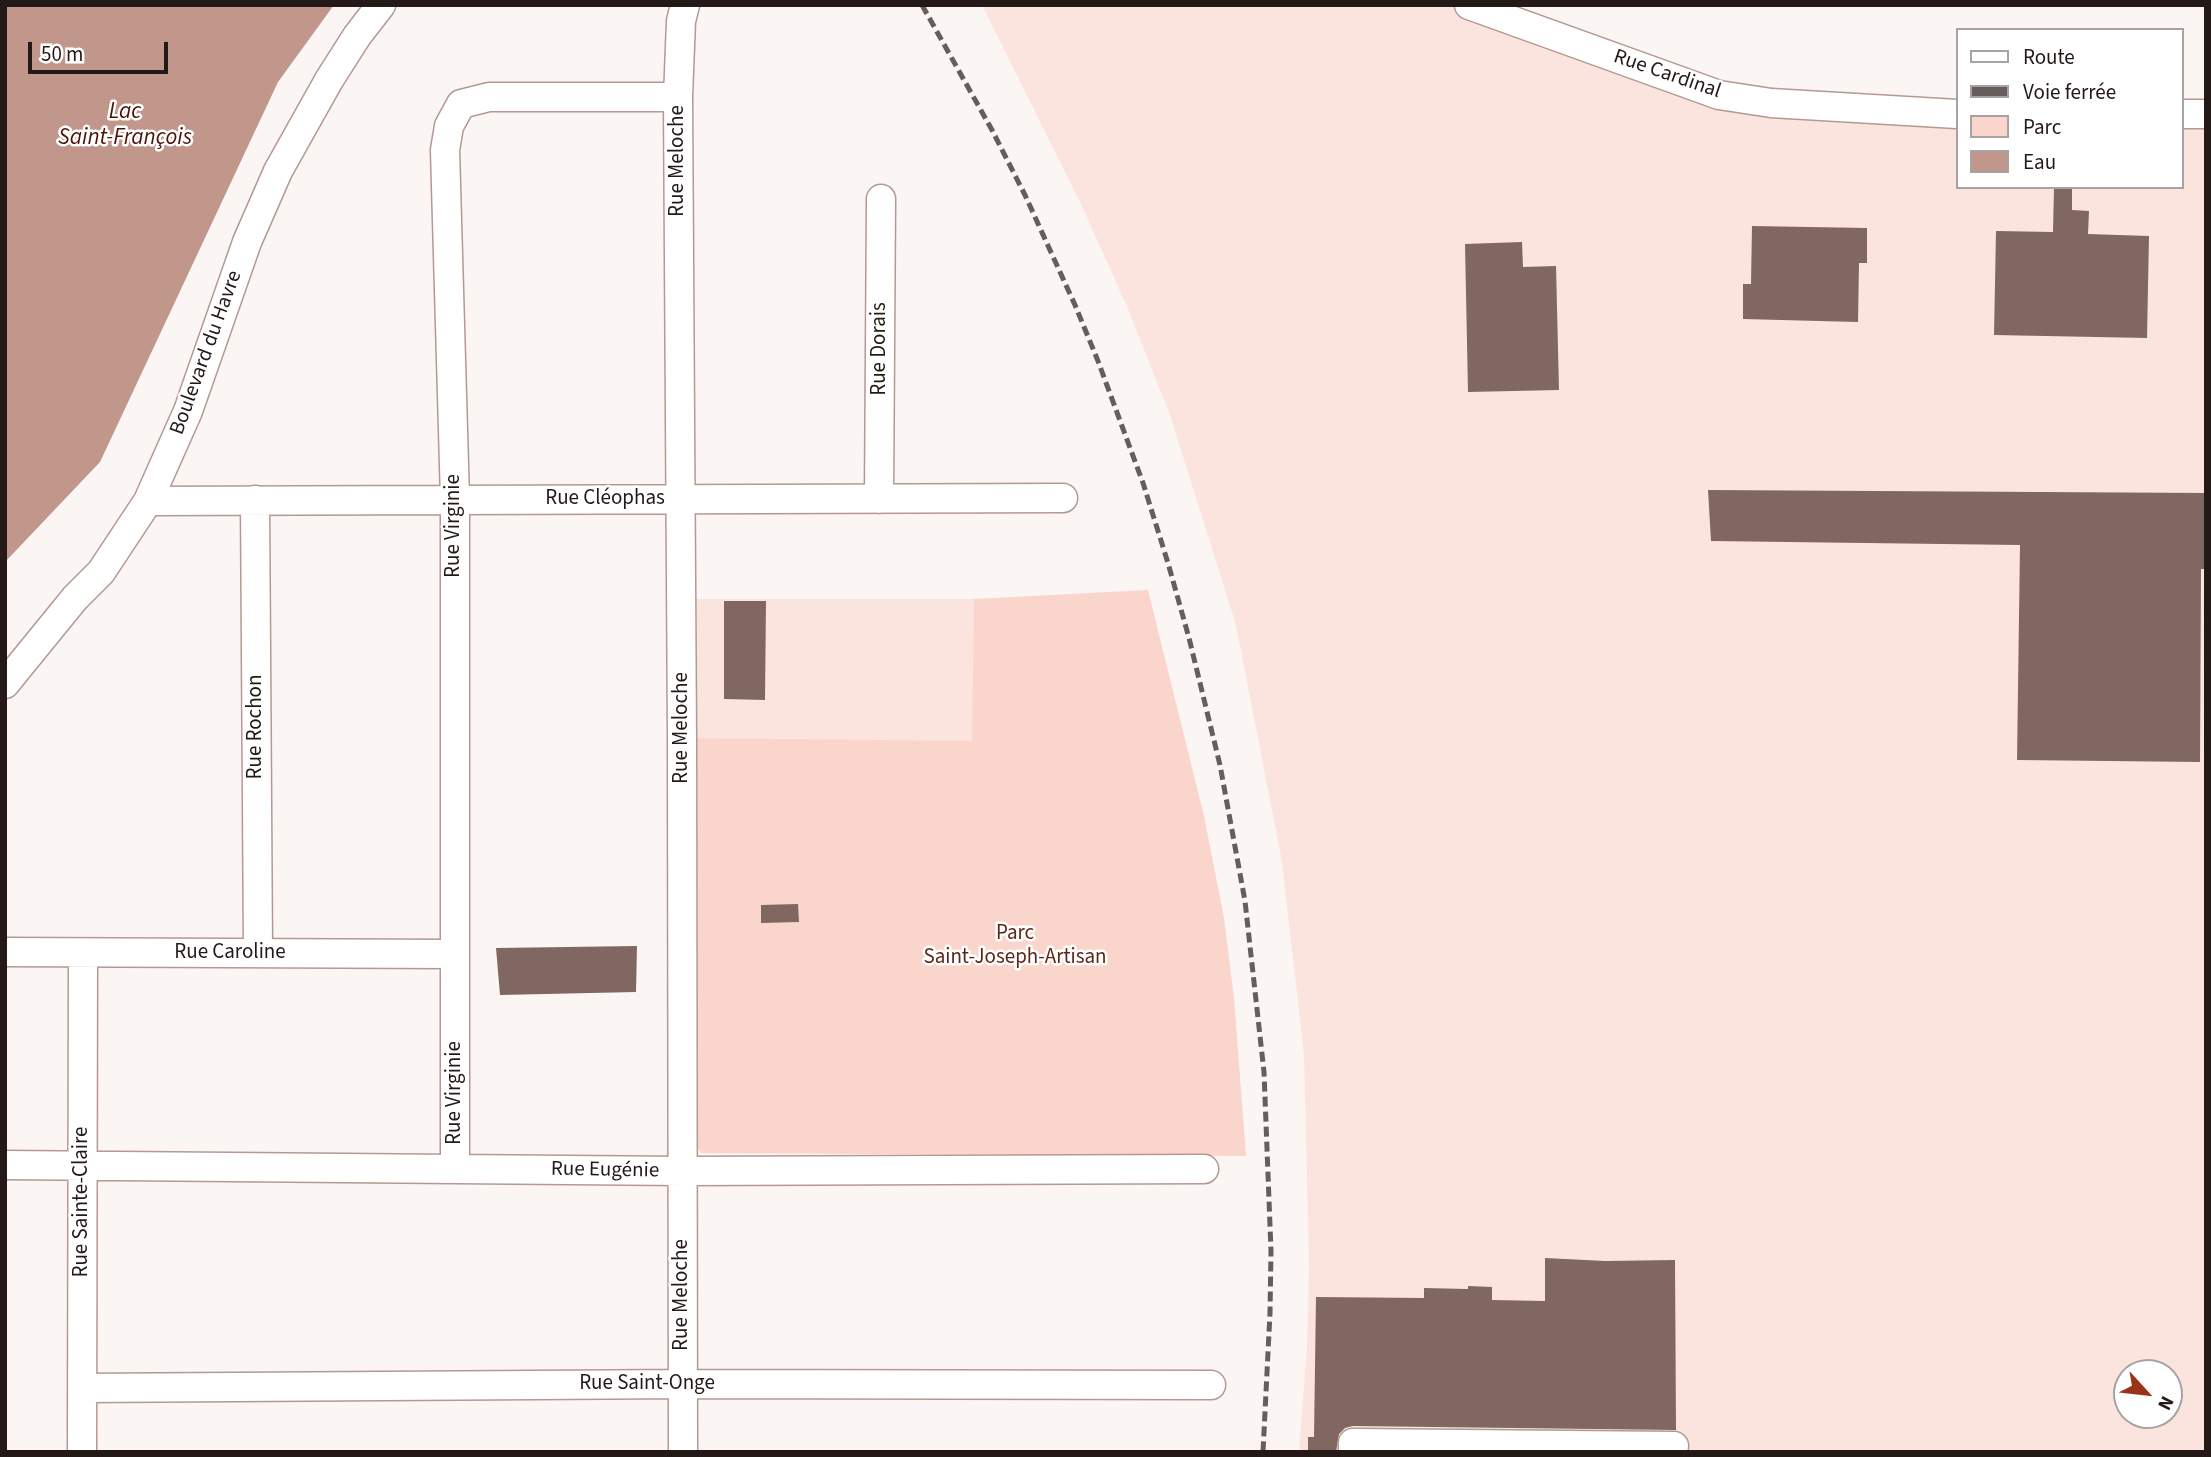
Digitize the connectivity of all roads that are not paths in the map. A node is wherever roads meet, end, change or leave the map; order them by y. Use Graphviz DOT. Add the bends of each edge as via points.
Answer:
graph roads {
  1 [pos="381,5"];
  2 [pos="685,5"];
  3 [pos="1469,5"];
  4 [pos="678,97"];
  5 [pos="1955,114"];
  6 [pos="2183,114"];
  7 [pos="2206,114"];
  8 [pos="881,200"];
  9 [pos="1063,498"];
  10 [pos="680,499"];
  11 [pos="880,499"];
  12 [pos="255,500"];
  13 [pos="455,500"];
  14 [pos="148,501"];
  15 [pos="5,684"];
  16 [pos="5,952"];
  17 [pos="83,953"];
  18 [pos="258,954"];
  19 [pos="454,954"];
  20 [pos="5,1165"];
  21 [pos="81,1166"];
  22 [pos="455,1169"];
  23 [pos="1204,1169"];
  24 [pos="682,1171"];
  25 [pos="683,1384"];
  26 [pos="1211,1385"];
  27 [pos="84,1388"];
  28 [pos="1674,1446"];
  29 [pos="82,1452"];
  30 [pos="683,1452"];
  31 [pos="1353,1452"];
  1 -- 14 [label="street, Boulevard du Havre" via="329,80 278,171 247,242 188,411"];
  2 -- 4 [label="street, Rue Meloche"];
  3 -- 5 [label="street, Rue Cardinal" via="1719,95 1772,103"];
  4 -- 10 [label="street, Rue Meloche"];
  4 -- 13 [label="street, Rue Virginie" via="489,97 461,104 449,126 445,150"];
  6 -- 7 [label="street"];
  8 -- 11 [label="street, Rue Dorais"];
  9 -- 11 [label="street, Rue Cléophas"];
  10 -- 11 [label="street, Rue Cléophas"];
  10 -- 13 [label="street, Rue Cléophas"];
  10 -- 24 [label="street, Rue Meloche"];
  12 -- 13 [label="street, Rue Cléophas"];
  12 -- 14 [label="street, Rue Cléophas"];
  12 -- 18 [label="street, Rue Rochon"];
  13 -- 19 [label="street, Rue Virginie"];
  14 -- 15 [label="street, Boulevard du Havre" via="101,572"];
  16 -- 17 [label="street, Rue Caroline"];
  17 -- 18 [label="street, Rue Caroline"];
  17 -- 21 [label="street, Rue Sainte-Claire"];
  18 -- 19 [label="street, Rue Caroline"];
  19 -- 22 [label="street, Rue Virginie"];
  20 -- 21 [label="street, Rue Eugénie"];
  21 -- 22 [label="street, Rue Eugénie"];
  21 -- 27 [label="street, Rue Sainte-Claire"];
  22 -- 24 [label="street, Rue Eugénie"];
  23 -- 24 [label="street, Rue Eugénie"];
  24 -- 25 [label="street, Rue Meloche"];
  25 -- 26 [label="street, Rue Saint-Onge"];
  25 -- 27 [label="street, Rue Saint-Onge"];
  25 -- 30 [label="street, Rue Meloche"];
  27 -- 29 [label="street, Rue Sainte-Claire"];
  28 -- 31 [label="street" via="1353,1443"];
}
